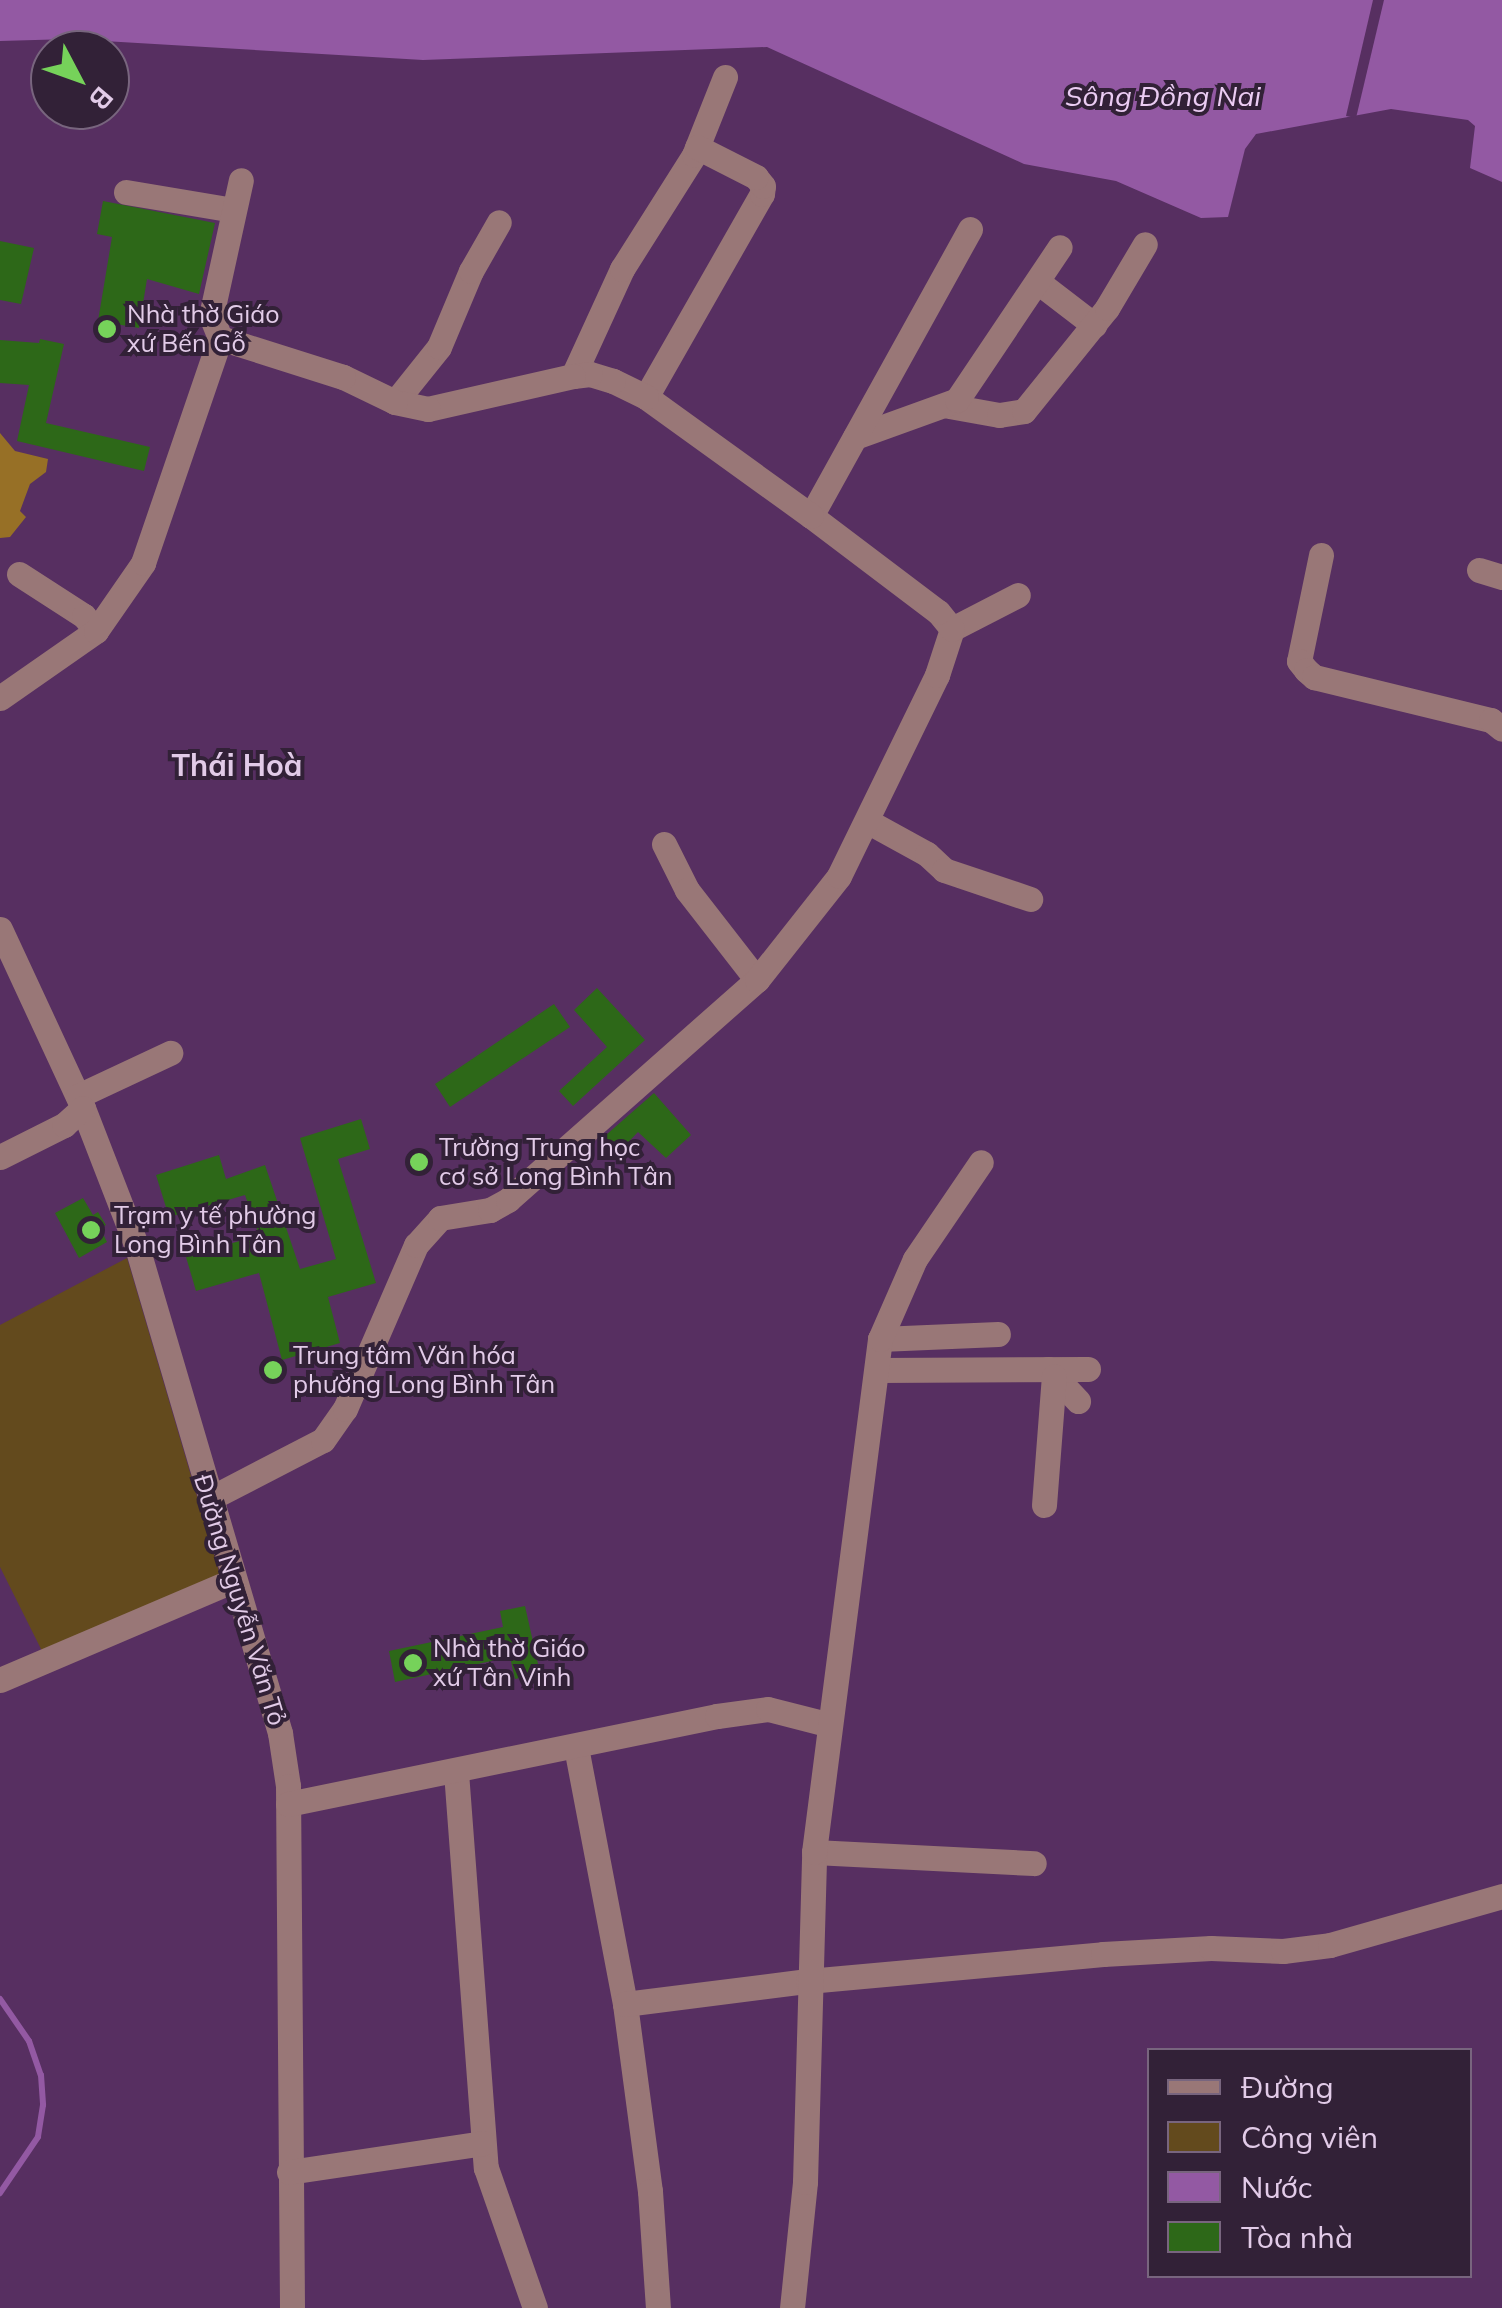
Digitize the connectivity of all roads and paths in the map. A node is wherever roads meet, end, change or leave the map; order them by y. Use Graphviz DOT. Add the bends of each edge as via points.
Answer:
graph roads {
  1 [pos="725,77"];
  2 [pos="697,147"];
  3 [pos="241,180"];
  4 [pos="126,192"];
  5 [pos="233,210"];
  6 [pos="499,222"];
  7 [pos="970,229"];
  8 [pos="1145,244"];
  9 [pos="1060,247"];
  10 [pos="1038,282"];
  11 [pos="1094,325"];
  12 [pos="220,338"];
  13 [pos="573,376"];
  14 [pos="646,397"];
  15 [pos="394,402"];
  16 [pos="949,406"];
  17 [pos="854,437"];
  18 [pos="810,516"];
  19 [pos="1321,555"];
  20 [pos="19,574"];
  21 [pos="1018,595"];
  22 [pos="952,629"];
  23 [pos="96,631"];
  24 [pos="0,698"];
  25 [pos="1502,729"];
  26 [pos="868,822"];
  27 [pos="664,844"];
  28 [pos="1030,899"];
  29 [pos="0,929"];
  30 [pos="757,980"];
  31 [pos="170,1053"];
  32 [pos="80,1102"];
  33 [pos="0,1156"];
  34 [pos="981,1162"];
  35 [pos="998,1334"];
  36 [pos="880,1339"];
  37 [pos="1088,1369"];
  38 [pos="878,1370"];
  39 [pos="1051,1372"];
  40 [pos="1078,1401"];
  41 [pos="209,1499"];
  42 [pos="1044,1505"];
  43 [pos="234,1580"];
  44 [pos="0,1680"];
  45 [pos="827,1724"];
  46 [pos="576,1747"];
  47 [pos="456,1772"];
  48 [pos="288,1804"];
  49 [pos="814,1852"];
  50 [pos="1034,1864"];
  51 [pos="1502,1896"];
  52 [pos="808,1981"];
  53 [pos="625,2004"];
  54 [pos="482,2143"];
  55 [pos="289,2172"];
  56 [pos="292,2308"];
  57 [pos="534,2308"];
  58 [pos="658,2308"];
  59 [pos="792,2308"];
  1 -- 2 [label="street"];
  2 -- 13 [label="street" via="622,268"];
  2 -- 14 [label="street" via="764,186"];
  3 -- 5 [label="street"];
  4 -- 5 [label="street"];
  5 -- 12 [label="street" via="211,316"];
  6 -- 15 [label="street" via="438,347"];
  7 -- 17 [label="street"];
  8 -- 11 [label="street"];
  9 -- 10 [label="street"];
  10 -- 11 [label="street"];
  10 -- 16 [label="street"];
  11 -- 16 [label="street" via="1024,410 998,415"];
  12 -- 15 [label="street" via="343,377"];
  12 -- 23 [label="street" via="144,563"];
  13 -- 14 [label="street" via="590,374"];
  13 -- 15 [label="street" via="428,409"];
  14 -- 18 [label="street"];
  16 -- 17 [label="street"];
  17 -- 18 [label="street"];
  18 -- 22 [label="street"];
  19 -- 25 [label="street" via="1299,660 1314,678 1491,720"];
  20 -- 23 [label="street"];
  21 -- 22 [label="street"];
  22 -- 26 [label="street" via="937,676"];
  23 -- 24 [label="street"];
  26 -- 28 [label="street" via="944,870"];
  26 -- 30 [label="street" via="840,876"];
  27 -- 30 [label="street" via="687,890"];
  29 -- 32 [label="street, Đường Nguyễn Văn Tỏ"];
  30 -- 41 [label="street" via="508,1200 490,1210 440,1218 416,1245 345,1409 322,1440"];
  31 -- 32 [label="street"];
  32 -- 33 [label="street" via="64,1124"];
  32 -- 41 [label="street, Đường Nguyễn Văn Tỏ" via="136,1248"];
  34 -- 36 [label="street" via="916,1259"];
  35 -- 36 [label="street"];
  36 -- 38 [label="street"];
  37 -- 39 [label="street"];
  38 -- 39 [label="street"];
  38 -- 45 [label="street"];
  39 -- 40 [label="street"];
  39 -- 42 [label="street"];
  41 -- 43 [label="street, Đường Nguyễn Văn Tỏ"];
  43 -- 44 [label="street"];
  43 -- 48 [label="street, Đường Nguyễn Văn Tỏ" via="280,1733"];
  45 -- 46 [label="street" via="768,1709"];
  45 -- 49 [label="street"];
  46 -- 47 [label="street"];
  46 -- 53 [label="street"];
  47 -- 48 [label="street"];
  47 -- 54 [label="street"];
  48 -- 55 [label="street, Đường Nguyễn Văn Tỏ"];
  49 -- 50 [label="street"];
  49 -- 52 [label="street"];
  51 -- 52 [label="street" via="1348,1940 1282,1951 1155,1950"];
  52 -- 53 [label="street"];
  52 -- 59 [label="street" via="805,2182"];
  53 -- 58 [label="street"];
  54 -- 55 [label="street"];
  54 -- 57 [label="street"];
  55 -- 56 [label="street, Đường Nguyễn Văn Tỏ"];
}
